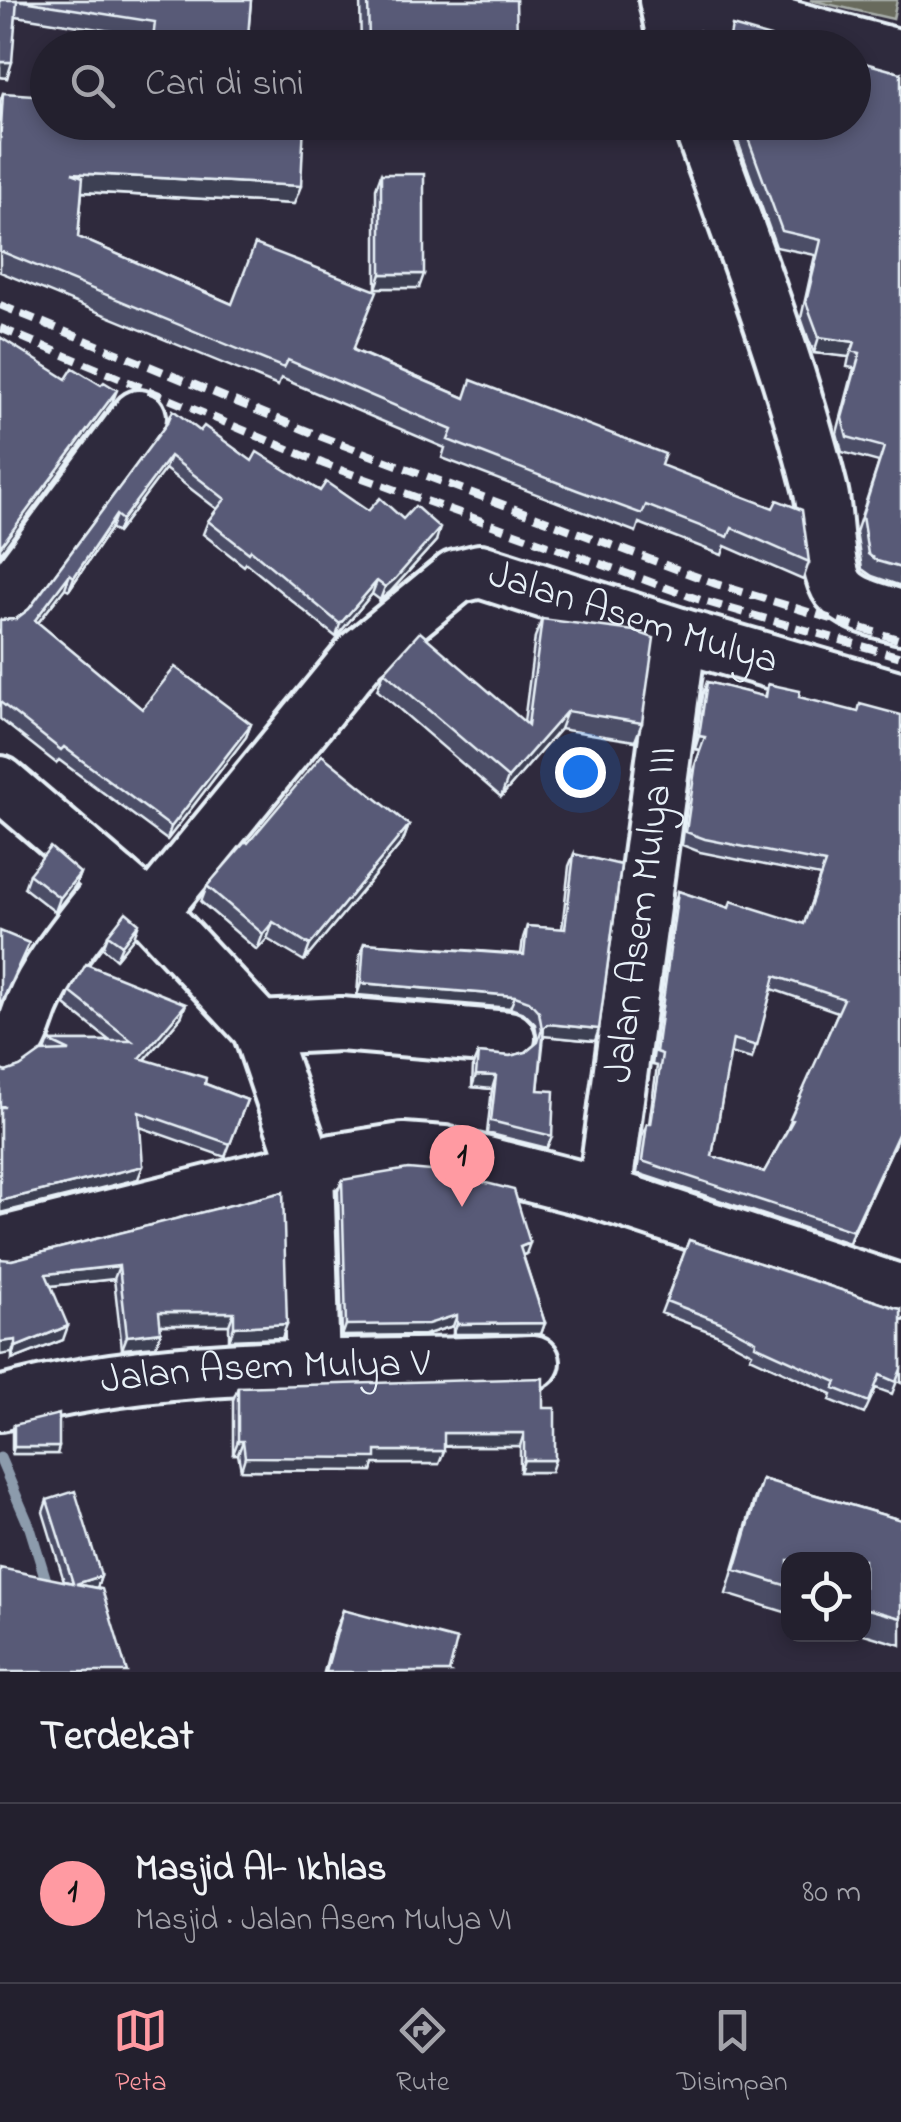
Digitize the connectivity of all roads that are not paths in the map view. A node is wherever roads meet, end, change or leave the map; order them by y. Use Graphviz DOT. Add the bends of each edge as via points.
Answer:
graph roads {
  1 [pos="666,0"];
  2 [pos="696,0"];
  3 [pos="672,30"];
  4 [pos="797,30"];
  5 [pos="871,49"];
  6 [pos="901,57"];
  7 [pos="706,140"];
  8 [pos="138,417"];
  9 [pos="0,604"];
  10 [pos="878,609"];
  11 [pos="680,635"];
  12 [pos="901,698"];
  13 [pos="0,784"];
  14 [pos="134,897"];
  15 [pos="259,1028"];
  16 [pos="508,1038"];
  17 [pos="0,1055"];
  18 [pos="307,1169"];
  19 [pos="604,1194"];
  20 [pos="0,1244"];
  21 [pos="901,1292"];
  22 [pos="533,1362"];
  23 [pos="313,1368"];
  24 [pos="0,1404"];
  1 -- 3 [label="street"];
  2 -- 4 [label="street"];
  5 -- 6 [label="street"];
  7 -- 10 [label="street" via="769,314 827,516 838,588"];
  8 -- 9 [label="street"];
  11 -- 12 [label="street, Jalan Asem Mulya"];
  11 -- 14 [label="street, Jalan Asem Mulya" via="480,571 456,577 362,654"];
  11 -- 19 [label="street, Jalan Asem Mulya III"];
  13 -- 14 [label="street"];
  14 -- 15 [label="street"];
  14 -- 17 [label="street, Jalan Asem Mulya" via="40,987 22,1034"];
  15 -- 16 [label="street" via="340,1024"];
  15 -- 18 [label="street"];
  18 -- 19 [label="street" via="403,1150 444,1153"];
  18 -- 20 [label="street"];
  18 -- 23 [label="street"];
  19 -- 21 [label="street"];
  22 -- 23 [label="street, Jalan Asem Mulya V"];
  23 -- 24 [label="street, Jalan Asem Mulya V" via="206,1371 61,1387"];
}
